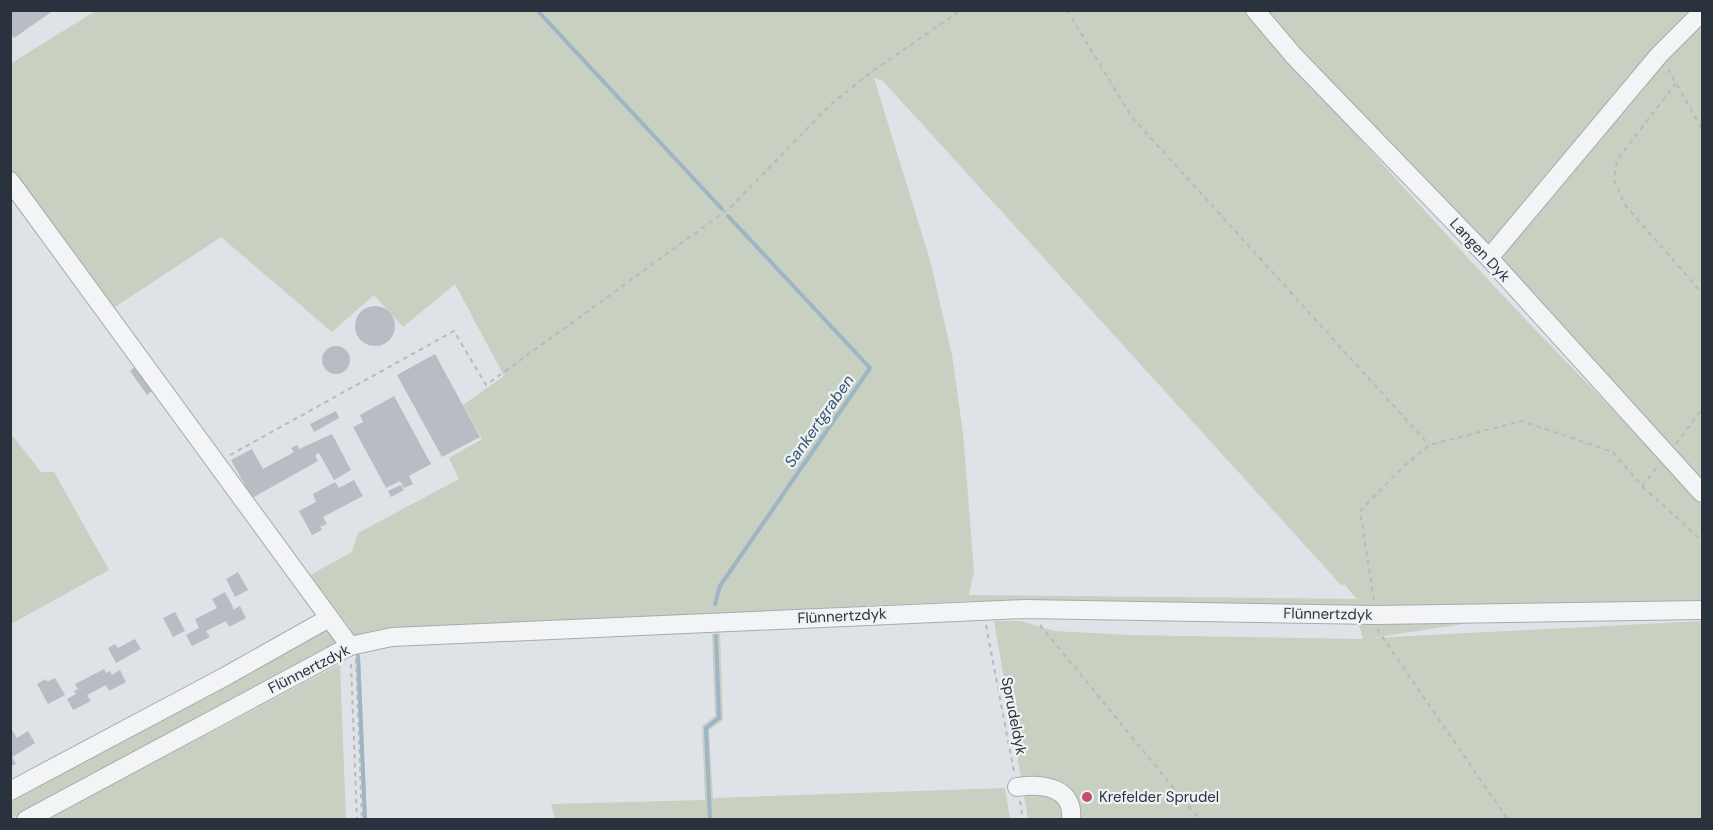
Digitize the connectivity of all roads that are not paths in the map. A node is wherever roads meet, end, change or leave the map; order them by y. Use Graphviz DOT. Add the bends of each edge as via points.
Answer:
graph roads {
  1 [pos="1255,10"];
  2 [pos="1702,12"];
  3 [pos="10,182"];
  4 [pos="1489,258"];
  5 [pos="1702,493"];
  6 [pos="1702,610"];
  7 [pos="329,618"];
  8 [pos="350,646"];
  9 [pos="1017,787"];
  10 [pos="10,791"];
  11 [pos="26,819"];
  12 [pos="1071,819"];
  1 -- 4 [label="street, Langen Dyk" via="1294,56"];
  2 -- 4 [label="street" via="1659,55"];
  3 -- 7 [label="street"];
  4 -- 5 [label="street, Langen Dyk"];
  6 -- 8 [label="street, Flünnertzdyk" via="1377,623 1026,609 392,637"];
  7 -- 8 [label="street"];
  7 -- 10 [label="street"];
  8 -- 11 [label="street, Flünnertzdyk"];
  9 -- 12 [label="street" via="1048,786 1066,796 1072,808"];
}
